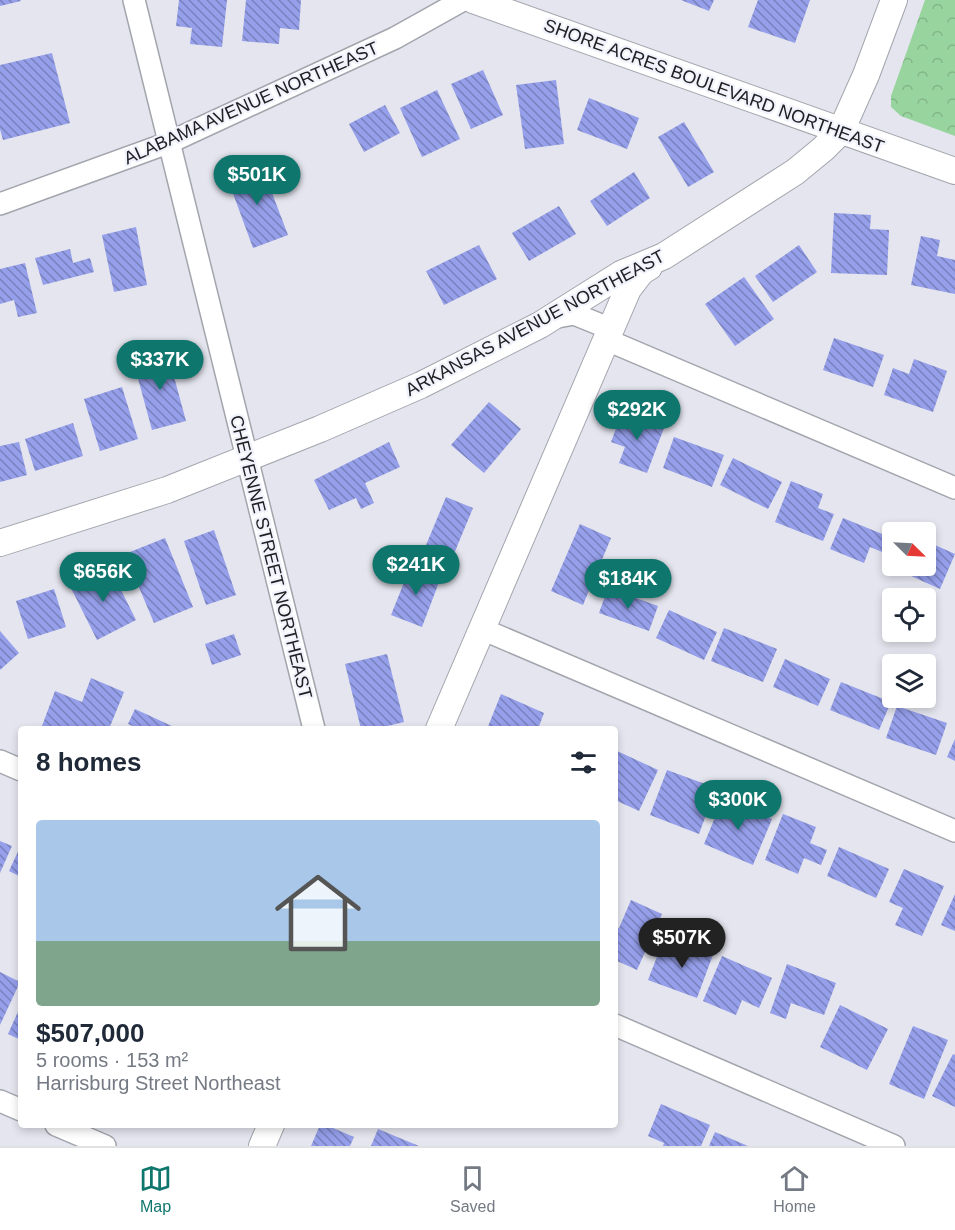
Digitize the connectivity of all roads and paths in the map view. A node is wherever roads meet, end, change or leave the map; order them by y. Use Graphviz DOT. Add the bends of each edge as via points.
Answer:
graph roads {
  1 [pos="134,0"];
  2 [pos="463,0"];
  3 [pos="473,0"];
  4 [pos="894,0"];
  5 [pos="841,131"];
  6 [pos="168,144"];
  7 [pos="955,171"];
  8 [pos="0,204"];
  9 [pos="664,256"];
  10 [pos="548,319"];
  11 [pos="609,334"];
  12 [pos="246,460"];
  13 [pos="955,488"];
  14 [pos="0,543"];
  15 [pos="482,629"];
  16 [pos="313,726"];
  17 [pos="441,726"];
  18 [pos="0,761"];
  19 [pos="18,769"];
  20 [pos="955,831"];
  21 [pos="618,1027"];
  22 [pos="0,1101"];
  23 [pos="18,1109"];
  24 [pos="63,1128"];
  25 [pos="270,1128"];
  26 [pos="105,1146"];
  27 [pos="262,1146"];
  28 [pos="894,1146"];
  1 -- 6 [label="street, CHEYENNE STREET NORTHEAST"];
  2 -- 6 [label="street, ALABAMA AVENUE NORTHEAST" via="395,39"];
  3 -- 5 [label="street, SHORE ACRES BOULEVARD NORTHEAST"];
  4 -- 5 [label="street"];
  5 -- 7 [label="street, SHORE ACRES BOULEVARD NORTHEAST"];
  5 -- 9 [label="street, ARKANSAS AVENUE NORTHEAST" via="795,172"];
  6 -- 8 [label="street, ALABAMA AVENUE NORTHEAST"];
  6 -- 12 [label="street, CHEYENNE STREET NORTHEAST"];
  9 -- 10 [label="street, ARKANSAS AVENUE NORTHEAST" via="621,274"];
  9 -- 11 [label="street" via="641,272 628,289"];
  10 -- 11 [label="street" via="574,314"];
  10 -- 12 [label="street, ARKANSAS AVENUE NORTHEAST" via="421,385"];
  11 -- 13 [label="street"];
  11 -- 15 [label="street"];
  12 -- 14 [label="street, ARKANSAS AVENUE NORTHEAST" via="167,490"];
  12 -- 16 [label="street, CHEYENNE STREET NORTHEAST"];
  15 -- 17 [label="street"];
  15 -- 20 [label="street"];
  18 -- 19 [label="street"];
  21 -- 28 [label="street"];
  22 -- 23 [label="street"];
  24 -- 26 [label="street"];
  25 -- 27 [label="street"];
}
